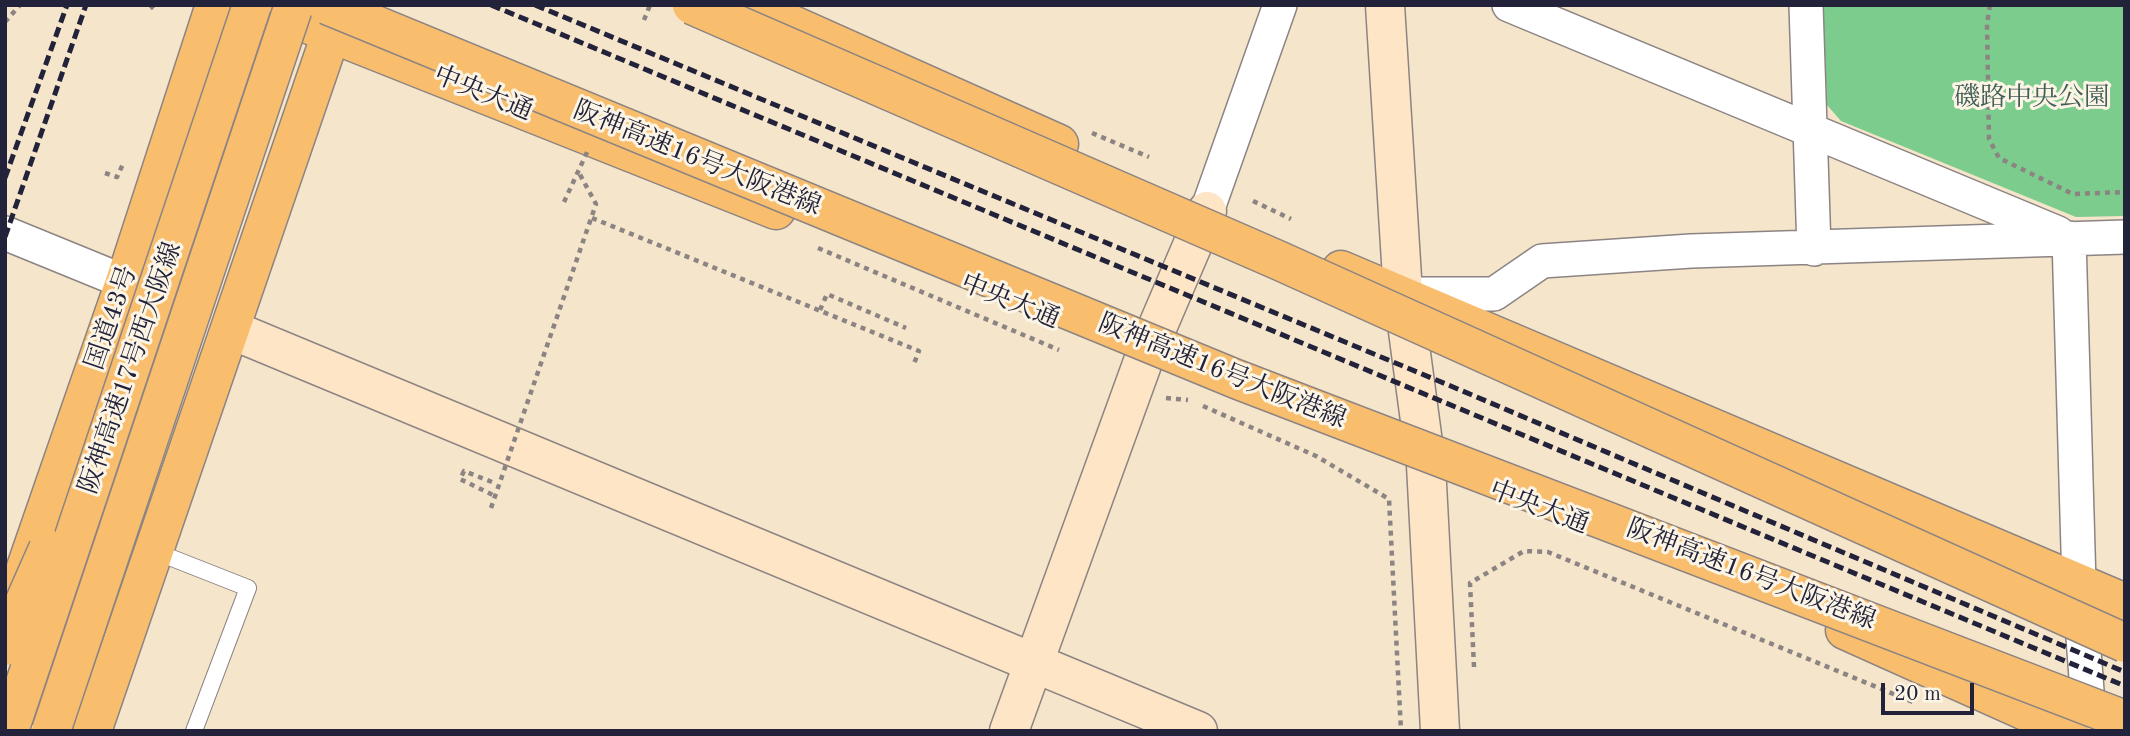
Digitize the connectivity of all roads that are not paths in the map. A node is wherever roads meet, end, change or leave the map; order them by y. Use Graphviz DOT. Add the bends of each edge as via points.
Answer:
graph roads {
  1 [pos="215,5"];
  2 [pos="252,5"];
  3 [pos="260,5"];
  4 [pos="294,5"];
  5 [pos="692,5"];
  6 [pos="748,5"];
  7 [pos="1280,5"];
  8 [pos="1385,5"];
  9 [pos="1509,5"];
  10 [pos="1806,5"];
  11 [pos="334,15"];
  12 [pos="795,15"];
  13 [pos="1811,132"];
  14 [pos="277,196"];
  15 [pos="1207,211"];
  16 [pos="5,233"];
  17 [pos="2125,237"];
  18 [pos="2070,238"];
  19 [pos="1814,249"];
  20 [pos="2125,261"];
  21 [pos="125,282"];
  22 [pos="1403,295"];
  23 [pos="232,330"];
  24 [pos="1146,356"];
  25 [pos="117,410"];
  26 [pos="1426,465"];
  27 [pos="154,551"];
  28 [pos="2079,584"];
  29 [pos="2125,603"];
  30 [pos="5,630"];
  31 [pos="2125,643"];
  32 [pos="5,646"];
  33 [pos="1032,663"];
  34 [pos="5,700"];
  35 [pos="2125,720"];
  36 [pos="9,731"];
  37 [pos="51,731"];
  38 [pos="92,731"];
  39 [pos="194,731"];
  40 [pos="1009,731"];
  41 [pos="1198,731"];
  42 [pos="1440,731"];
  43 [pos="2070,731"];
  44 [pos="2090,731"];
  1 -- 21 [label="main road, 国道43号"];
  2 -- 25 [label="main road, 阪神高速17号西大阪線, bridge"];
  3 -- 11 [label="main road, 中央大通"];
  4 -- 37 [label="main road, 阪神高速17号西大阪線, bridge"];
  5 -- 31 [label="main road, bridge" via="1280,261"];
  6 -- 12 [label="main road"];
  7 -- 15 [label="street"];
  8 -- 22 [label="street"];
  9 -- 13 [label="street"];
  10 -- 13 [label="street"];
  11 -- 14 [label="main road"];
  11 -- 24 [label="main road, 中央大通"];
  11 -- 35 [label="main road, 阪神高速16号大阪港線, bridge" via="1236,379"];
  12 -- 15 [label="main road"];
  13 -- 18 [label="street"];
  13 -- 19 [label="street"];
  14 -- 23 [label="main road"];
  14 -- 34 [label="main road, 国道43号" via="247,186 216,188 183,213 155,266"];
  15 -- 22 [label="main road"];
  15 -- 24 [label="street"];
  16 -- 21 [label="street"];
  17 -- 18 [label="street"];
  18 -- 19 [label="street"];
  18 -- 20 [label="street"];
  18 -- 28 [label="street"];
  19 -- 22 [label="street" via="1542,261 1494,294"];
  21 -- 30 [label="main road, 国道43号"];
  22 -- 26 [label="street"];
  22 -- 28 [label="main road"];
  23 -- 27 [label="main road"];
  23 -- 33 [label="street"];
  24 -- 26 [label="main road, 中央大通"];
  24 -- 33 [label="street"];
  25 -- 32 [label="main road, bridge"];
  25 -- 36 [label="main road, 阪神高速17号西大阪線, bridge"];
  26 -- 42 [label="street"];
  26 -- 43 [label="main road, 中央大通" via="1745,586"];
  27 -- 38 [label="main road"];
  27 -- 39 [label="lane" via="248,588"];
  28 -- 29 [label="main road"];
  28 -- 44 [label="street"];
  33 -- 40 [label="street"];
  33 -- 41 [label="street"];
}
